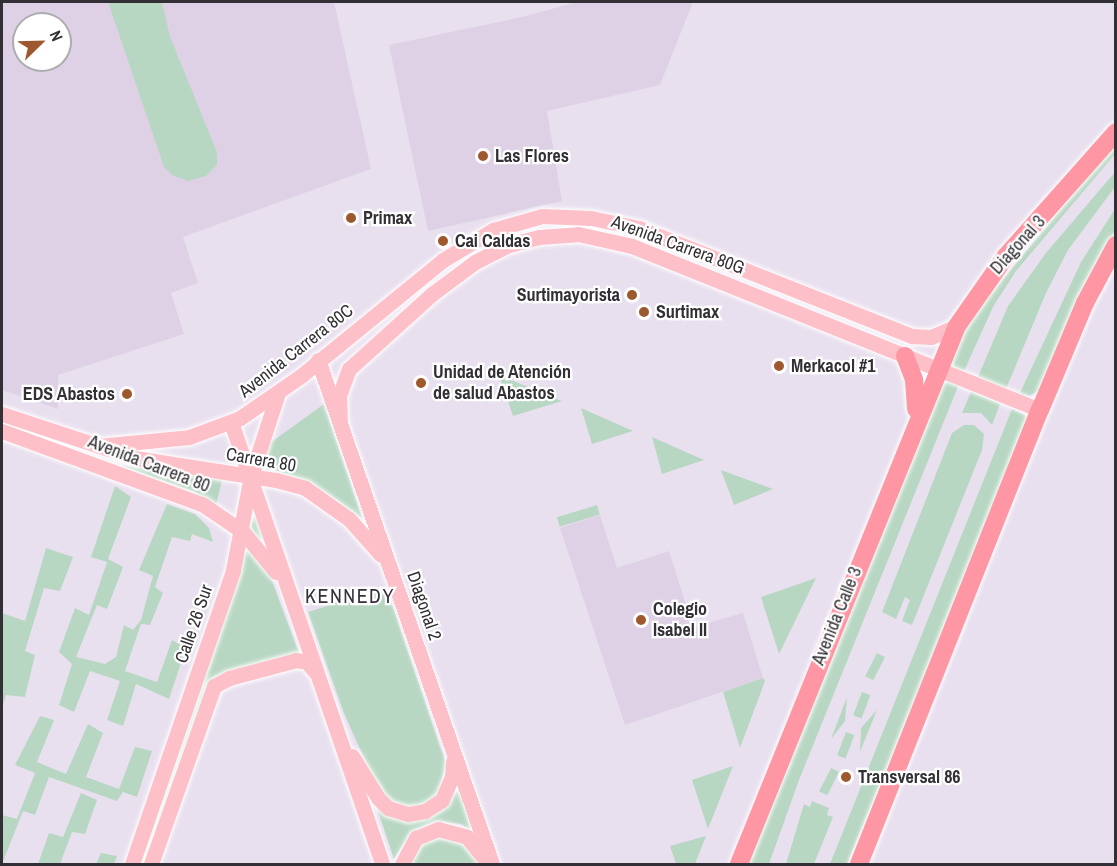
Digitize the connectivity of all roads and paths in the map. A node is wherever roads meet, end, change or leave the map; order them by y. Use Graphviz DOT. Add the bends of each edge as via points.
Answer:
graph roads {
  1 [pos="1116,132"];
  2 [pos="639,228"];
  3 [pos="1116,245"];
  4 [pos="632,246"];
  5 [pos="405,289"];
  6 [pos="957,326"];
  7 [pos="905,356"];
  8 [pos="318,360"];
  9 [pos="936,369"];
  10 [pos="278,393"];
  11 [pos="1040,410"];
  12 [pos="2,414"];
  13 [pos="915,421"];
  14 [pos="231,422"];
  15 [pos="340,424"];
  16 [pos="2,431"];
  17 [pos="98,446"];
  18 [pos="251,476"];
  19 [pos="243,532"];
  20 [pos="389,564"];
  21 [pos="287,588"];
  22 [pos="316,674"];
  23 [pos="330,713"];
  24 [pos="453,750"];
  25 [pos="132,864"];
  26 [pos="151,864"];
  27 [pos="382,864"];
  28 [pos="402,864"];
  29 [pos="490,864"];
  30 [pos="739,864"];
  31 [pos="859,864"];
  1 -- 6 [label="highway, Diagonal 3" via="1006,256"];
  2 -- 4 [label="main road"];
  2 -- 5 [label="main road, Avenida Carrera 80G" via="573,216 525,219 478,237"];
  2 -- 6 [label="main road, Avenida Carrera 80G" via="902,333 931,337"];
  3 -- 11 [label="highway" via="1085,303"];
  4 -- 7 [label="main road, Avenida Carrera 80G"];
  4 -- 15 [label="main road, Avenida Carrera 80G" via="578,234 552,235 509,245 475,262 358,357 341,388"];
  5 -- 8 [label="main road, Avenida Carrera 80C"];
  6 -- 9 [label="highway, Diagonal 3"];
  7 -- 9 [label="main road, Avenida Carrera 80G"];
  7 -- 13 [label="highway" via="914,380"];
  8 -- 10 [label="main road, Avenida Carrera 80C"];
  8 -- 15 [label="main road, Diagonal 2"];
  9 -- 11 [label="main road, Avenida Carrera 80G"];
  9 -- 13 [label="highway, Avenida Calle 3"];
  10 -- 14 [label="main road, Avenida Carrera 80C"];
  10 -- 18 [label="main road, Calle 26 Sur"];
  11 -- 31 [label="highway"];
  12 -- 17 [label="main road, Avenida Carrera 80"];
  13 -- 30 [label="highway, Avenida Calle 3"];
  14 -- 17 [label="main road, Avenida Carrera 80C" via="182,438"];
  14 -- 18 [label="main road"];
  15 -- 20 [label="main road, Diagonal 2"];
  16 -- 19 [label="main road, Avenida Carrera 80" via="179,493"];
  17 -- 18 [label="main road, Carrera 80" via="155,463"];
  18 -- 19 [label="main road, Calle 26 Sur"];
  18 -- 20 [label="main road, Carrera 80" via="293,484 318,495 362,532"];
  18 -- 21 [label="main road"];
  19 -- 21 [label="main road, Avenida Carrera 80"];
  19 -- 25 [label="main road, Calle 26 Sur" via="231,578"];
  20 -- 24 [label="main road, Diagonal 2"];
  21 -- 22 [label="main road"];
  22 -- 23 [label="main road"];
  22 -- 26 [label="main road" via="307,662 296,660 229,678 214,686"];
  23 -- 24 [label="main road" via="366,781 378,798 398,813 425,811 442,800 452,777"];
  23 -- 27 [label="main road"];
  24 -- 29 [label="main road, Diagonal 2"];
  28 -- 29 [label="main road" via="416,838 438,829 467,837"];
}
